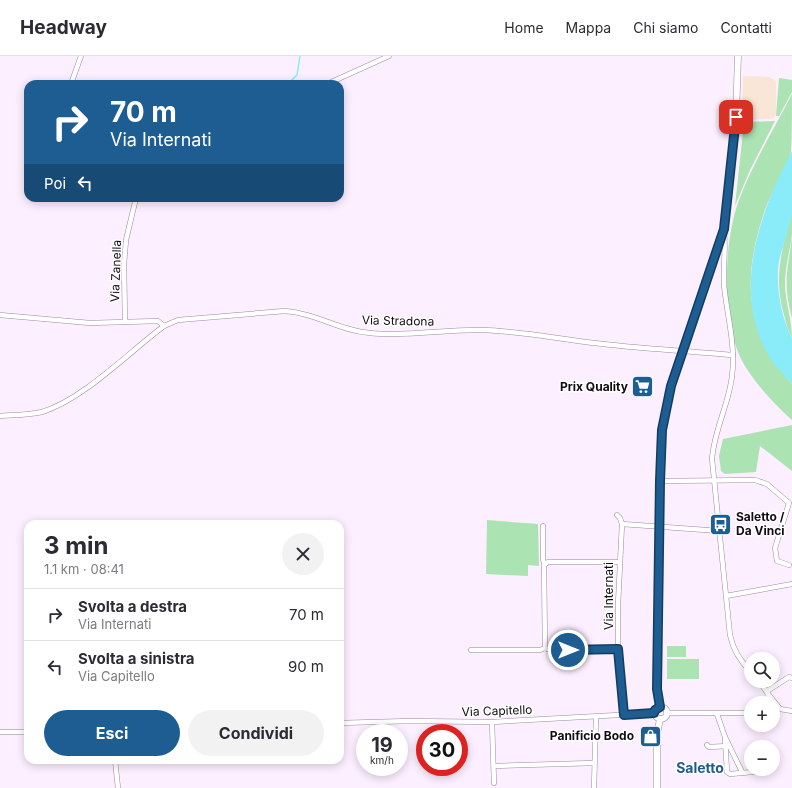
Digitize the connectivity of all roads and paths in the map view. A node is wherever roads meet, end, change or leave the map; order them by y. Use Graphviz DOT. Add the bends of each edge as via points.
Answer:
graph roads {
  1 [pos="80,56"];
  2 [pos="389,56"];
  3 [pos="738,56"];
  4 [pos="72,80"];
  5 [pos="336,80"];
  6 [pos="135,202"];
  7 [pos="724,229"];
  8 [pos="0,315"];
  9 [pos="125,322"];
  10 [pos="164,326"];
  11 [pos="683,352"];
  12 [pos="733,355"];
  13 [pos="0,416"];
  14 [pos="714,480"];
  15 [pos="660,481"];
  16 [pos="617,515"];
  17 [pos="622,524"];
  18 [pos="542,526"];
  19 [pos="660,526"];
  20 [pos="720,531"];
  21 [pos="618,562"];
  22 [pos="546,564"];
  23 [pos="789,565"];
  24 [pos="792,584"];
  25 [pos="726,596"];
  26 [pos="545,648"];
  27 [pos="618,649"];
  28 [pos="471,650"];
  29 [pos="744,665"];
  30 [pos="792,678"];
  31 [pos="764,688"];
  32 [pos="767,693"];
  33 [pos="767,696"];
  34 [pos="769,696"];
  35 [pos="660,707"];
  36 [pos="780,709"];
  37 [pos="792,711"];
  38 [pos="654,713"];
  39 [pos="667,713"];
  40 [pos="744,713"];
  41 [pos="717,714"];
  42 [pos="624,715"];
  43 [pos="596,716"];
  44 [pos="660,719"];
  45 [pos="492,722"];
  46 [pos="344,723"];
  47 [pos="0,732"];
  48 [pos="24,732"];
  49 [pos="707,745"];
  50 [pos="728,746"];
  51 [pos="594,763"];
  52 [pos="116,764"];
  53 [pos="494,766"];
  54 [pos="742,772"];
  55 [pos="494,783"];
  56 [pos="118,788"];
  57 [pos="594,788"];
  58 [pos="657,788"];
  1 -- 4 [label="street"];
  2 -- 5 [label="street"];
  3 -- 7 [label="main road" via="736,117"];
  6 -- 9 [label="street, Via Zanella" via="126,240"];
  7 -- 11 [label="main road"];
  7 -- 12 [label="street" via="724,282"];
  8 -- 9 [label="street" via="90,323"];
  9 -- 10 [label="street" via="158,321"];
  10 -- 11 [label="street, Via Stradona" via="178,320 292,311 314,316 346,329 370,333 482,330"];
  10 -- 13 [label="street, Via Stradona" via="71,398 42,412"];
  11 -- 12 [label="street, Via Stradona"];
  11 -- 15 [label="main road" via="666,408 660,448"];
  12 -- 14 [label="street" via="731,385 713,452"];
  14 -- 15 [label="street"];
  14 -- 20 [label="street"];
  14 -- 23 [label="street" via="755,480 767,484 788,500 775,548 777,561"];
  15 -- 19 [label="main road"];
  16 -- 17 [label="street"];
  17 -- 19 [label="street"];
  17 -- 21 [label="street, Via Internati"];
  18 -- 22 [label="street" via="543,560"];
  19 -- 20 [label="street"];
  19 -- 35 [label="main road" via="657,689"];
  20 -- 25 [label="street"];
  21 -- 22 [label="street"];
  21 -- 27 [label="street, Via Internati"];
  22 -- 26 [label="street" via="543,568"];
  24 -- 25 [label="street"];
  25 -- 29 [label="street" via="733,647"];
  26 -- 27 [label="street"];
  26 -- 28 [label="street"];
  27 -- 42 [label="street, Via Internati"];
  30 -- 32 [label="street" via="788,677"];
  31 -- 32 [label="street"];
  32 -- 33 [label="street"];
  32 -- 34 [label="street"];
  35 -- 38 [label="main road"];
  35 -- 39 [label="main road" via="665,708"];
  36 -- 37 [label="street"];
  38 -- 42 [label="street, Via Capitello"];
  38 -- 44 [label="main road"];
  39 -- 41 [label="street"];
  39 -- 44 [label="main road"];
  40 -- 41 [label="street"];
  41 -- 50 [label="street"];
  42 -- 43 [label="street, Via Capitello"];
  43 -- 45 [label="street, Via Capitello"];
  43 -- 51 [label="street"];
  44 -- 58 [label="main road" via="657,734"];
  45 -- 46 [label="street, Via Capitello"];
  45 -- 53 [label="street"];
  47 -- 48 [label="street"];
  49 -- 50 [label="street"];
  50 -- 54 [label="street"];
  50 -- 54 [label="street" via="727,772"];
  51 -- 53 [label="street"];
  51 -- 57 [label="street"];
  52 -- 56 [label="street"];
  53 -- 55 [label="street"];
}
